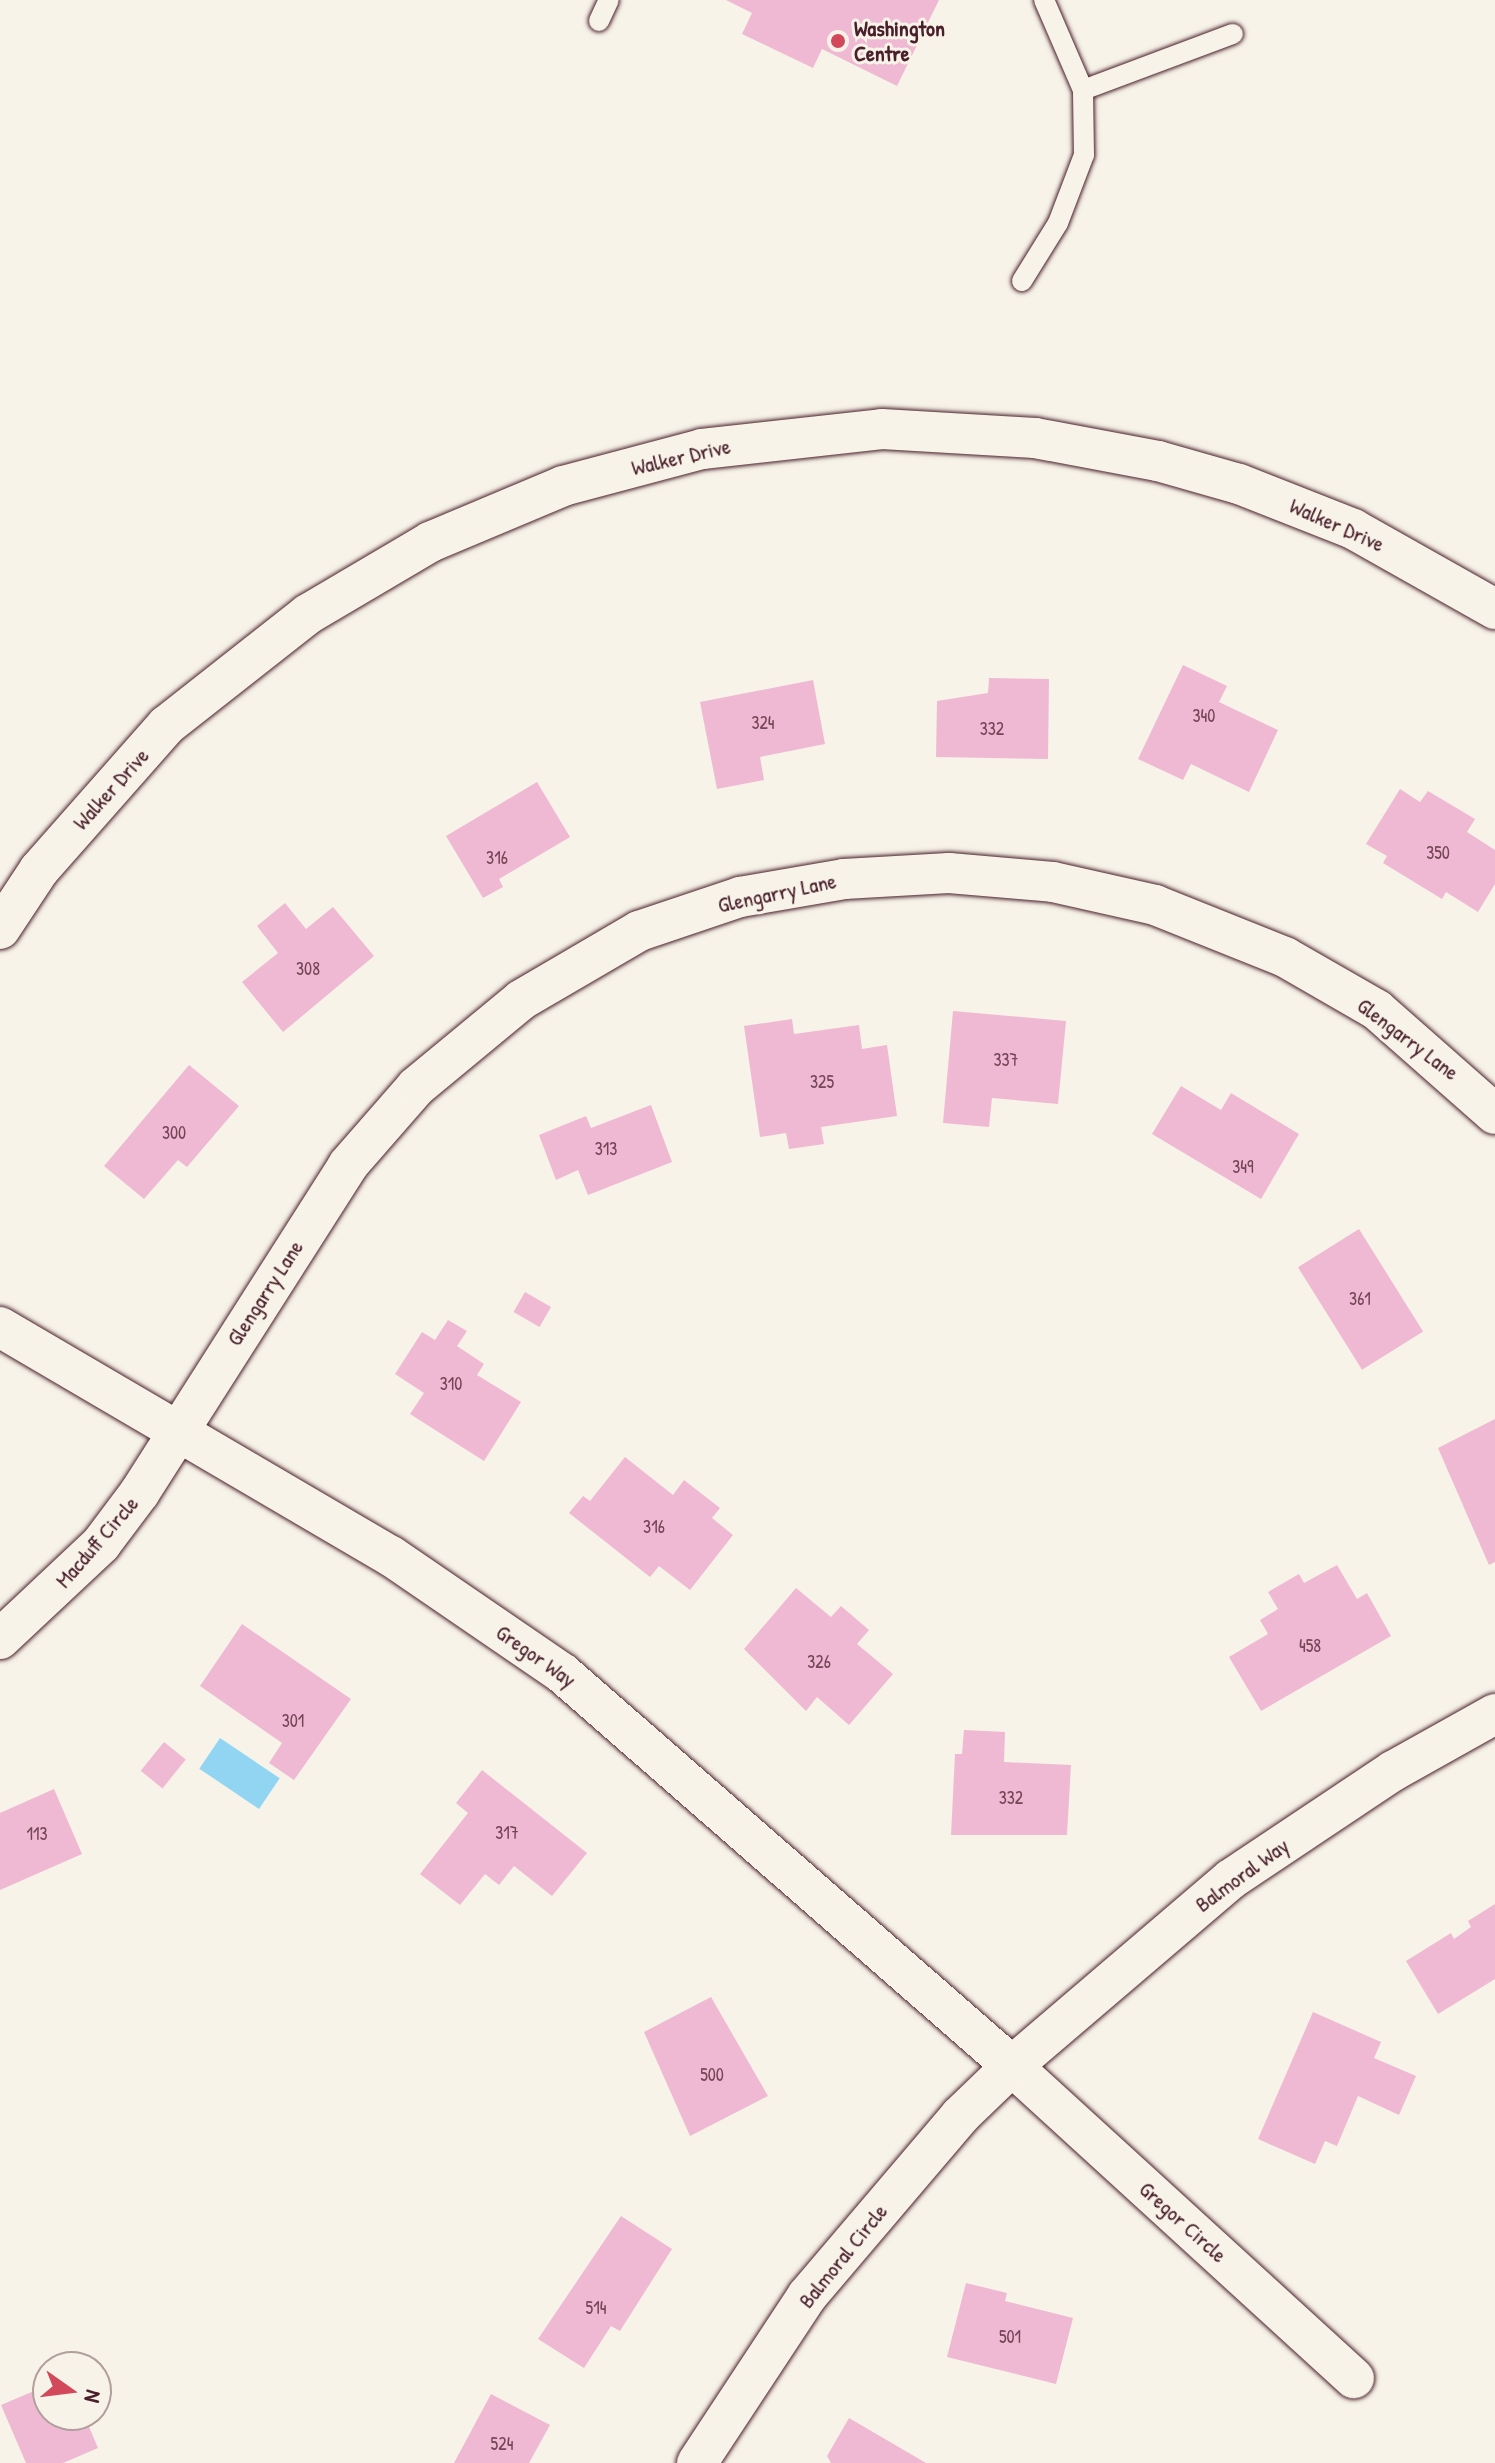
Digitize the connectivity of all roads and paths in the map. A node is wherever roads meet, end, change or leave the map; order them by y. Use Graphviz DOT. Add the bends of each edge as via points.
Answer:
graph roads {
  1 [pos="609,0"];
  2 [pos="1044,0"];
  3 [pos="599,21"];
  4 [pos="1233,34"];
  5 [pos="1083,90"];
  6 [pos="1022,281"];
  7 [pos="1495,609"];
  8 [pos="0,929"];
  9 [pos="1495,1114"];
  10 [pos="0,1327"];
  11 [pos="177,1430"];
  12 [pos="0,1639"];
  13 [pos="1495,1714"];
  14 [pos="1012,2066"];
  15 [pos="1354,2378"];
  16 [pos="697,2463"];
  1 -- 3 [label="lane"];
  2 -- 5 [label="lane"];
  4 -- 5 [label="lane"];
  5 -- 6 [label="lane" via="1084,155 1058,223"];
  7 -- 8 [label="street, Walker Drive" via="1353,529 1239,484 1158,461 1035,438 882,429 702,449 563,486 430,542 308,614 167,725 39,870"];
  9 -- 11 [label="street, Glengarry Lane" via="1377,1010 1285,957 1155,905 1053,882 949,873 844,879 740,897 639,931 521,1000 416,1087 348,1165"];
  10 -- 11 [label="street, Gregor Way"];
  11 -- 12 [label="street, Macduff Circle" via="101,1544"];
  11 -- 14 [label="street, Gregor Way" via="391,1556 562,1673"];
  13 -- 14 [label="street, Balmoral Way" via="1393,1771 1231,1879"];
  14 -- 15 [label="street, Gregor Circle"];
  14 -- 16 [label="street, Balmoral Circle" via="960,2116 807,2296"];
}
